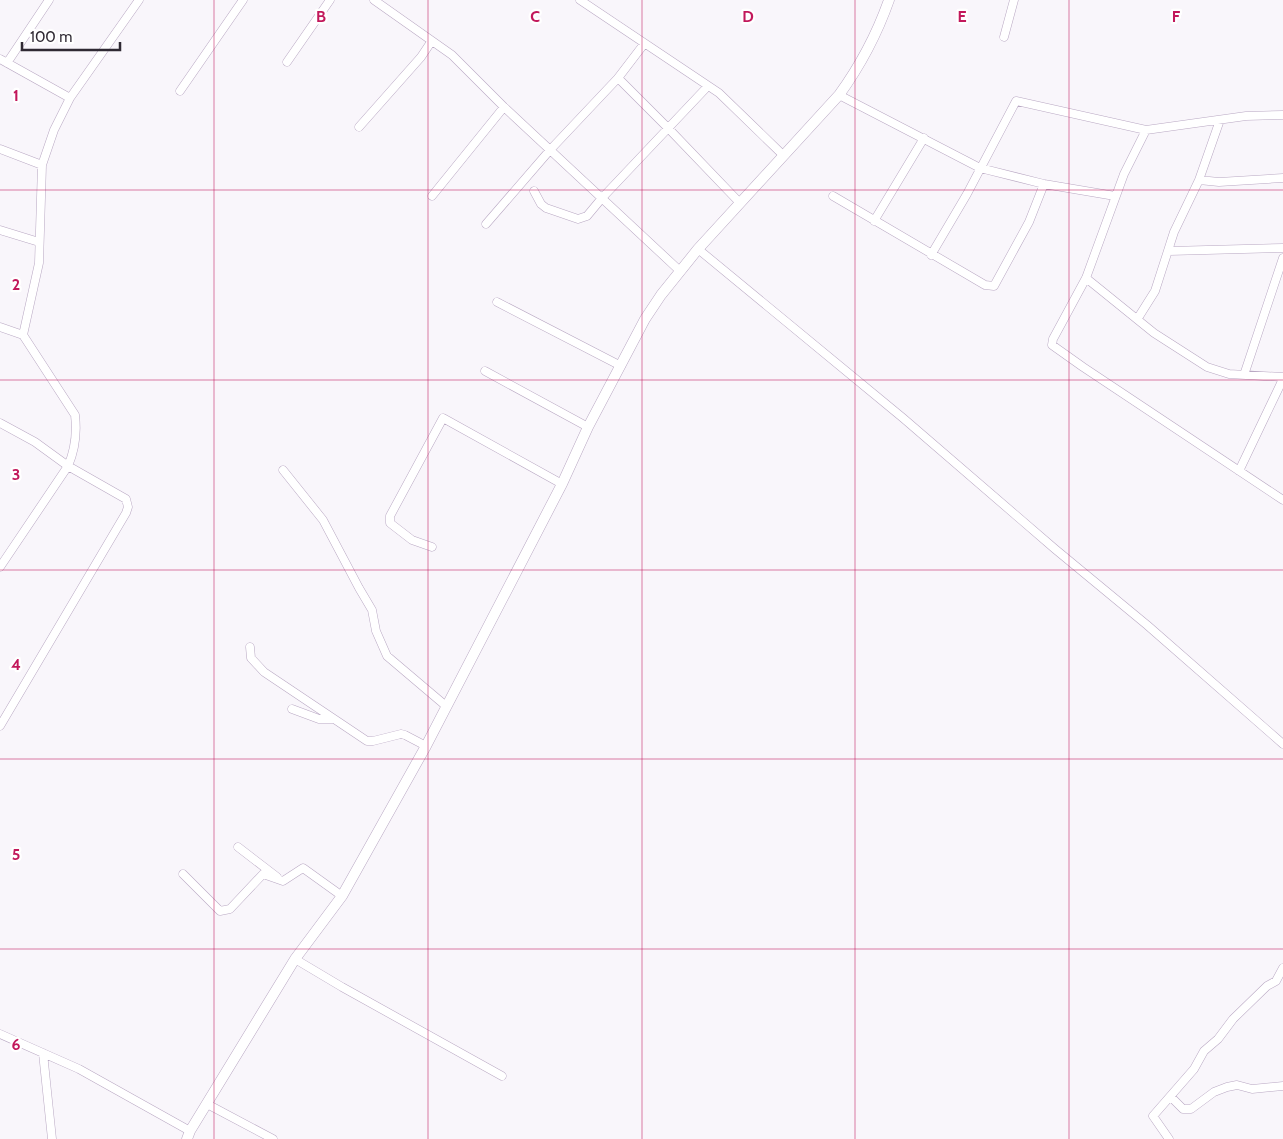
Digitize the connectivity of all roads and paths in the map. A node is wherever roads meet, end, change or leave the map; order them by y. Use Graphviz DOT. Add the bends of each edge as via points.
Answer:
graph roads {
  1 [pos="49,0"];
  2 [pos="138,0"];
  3 [pos="243,0"];
  4 [pos="330,0"];
  5 [pos="374,0"];
  6 [pos="580,0"];
  7 [pos="889,0"];
  8 [pos="1014,0"];
  9 [pos="1004,37"];
  10 [pos="431,42"];
  11 [pos="644,44"];
  12 [pos="3,61"];
  13 [pos="287,62"];
  14 [pos="618,78"];
  15 [pos="708,86"];
  16 [pos="180,91"];
  17 [pos="839,95"];
  18 [pos="70,98"];
  19 [pos="504,107"];
  20 [pos="1283,115"];
  21 [pos="1220,120"];
  22 [pos="360,126"];
  23 [pos="669,129"];
  24 [pos="1146,130"];
  25 [pos="924,138"];
  26 [pos="0,148"];
  27 [pos="550,150"];
  28 [pos="783,155"];
  29 [pos="42,165"];
  30 [pos="980,168"];
  31 [pos="1283,178"];
  32 [pos="1199,180"];
  33 [pos="1044,184"];
  34 [pos="534,191"];
  35 [pos="432,196"];
  36 [pos="833,196"];
  37 [pos="1115,196"];
  38 [pos="602,198"];
  39 [pos="740,203"];
  40 [pos="874,221"];
  41 [pos="486,224"];
  42 [pos="0,230"];
  43 [pos="39,242"];
  44 [pos="1283,248"];
  45 [pos="698,249"];
  46 [pos="1169,251"];
  47 [pos="932,255"];
  48 [pos="1283,258"];
  49 [pos="680,271"];
  50 [pos="1086,278"];
  51 [pos="497,302"];
  52 [pos="1138,318"];
  53 [pos="0,327"];
  54 [pos="23,335"];
  55 [pos="621,366"];
  56 [pos="485,371"];
  57 [pos="1244,375"];
  58 [pos="1283,378"];
  59 [pos="0,424"];
  60 [pos="588,427"];
  61 [pos="68,466"];
  62 [pos="283,470"];
  63 [pos="1239,471"];
  64 [pos="562,484"];
  65 [pos="1283,500"];
  66 [pos="432,547"];
  67 [pos="0,566"];
  68 [pos="250,647"];
  69 [pos="446,706"];
  70 [pos="292,708"];
  71 [pos="334,719"];
  72 [pos="0,726"];
  73 [pos="1283,744"];
  74 [pos="426,746"];
  75 [pos="238,846"];
  76 [pos="183,874"];
  77 [pos="283,881"];
  78 [pos="342,896"];
  79 [pos="295,959"];
  80 [pos="1283,968"];
  81 [pos="0,1034"];
  82 [pos="44,1053"];
  83 [pos="502,1076"];
  84 [pos="1283,1086"];
  85 [pos="1171,1097"];
  86 [pos="207,1104"];
  87 [pos="189,1135"];
  88 [pos="52,1139"];
  89 [pos="273,1139"];
  90 [pos="1169,1139"];
  1 -- 12 [label="street"];
  2 -- 18 [label="street"];
  3 -- 16 [label="street"];
  4 -- 13 [label="street"];
  5 -- 10 [label="street"];
  6 -- 11 [label="street"];
  7 -- 17 [label="main road" via="855,73"];
  8 -- 9 [label="street"];
  10 -- 19 [label="street" via="452,55"];
  10 -- 22 [label="street"];
  11 -- 14 [label="street"];
  11 -- 15 [label="street"];
  12 -- 18 [label="street"];
  14 -- 23 [label="street"];
  14 -- 27 [label="street"];
  15 -- 23 [label="street"];
  15 -- 28 [label="street"];
  17 -- 25 [label="street"];
  17 -- 28 [label="main road"];
  18 -- 29 [label="street"];
  19 -- 27 [label="street"];
  19 -- 35 [label="street"];
  20 -- 21 [label="street"];
  21 -- 24 [label="street"];
  21 -- 32 [label="street"];
  23 -- 38 [label="street"];
  23 -- 39 [label="street"];
  24 -- 30 [label="street" via="1016,101"];
  24 -- 37 [label="street"];
  25 -- 30 [label="street"];
  25 -- 40 [label="street"];
  26 -- 29 [label="street"];
  27 -- 38 [label="street"];
  27 -- 41 [label="street"];
  28 -- 39 [label="main road"];
  29 -- 43 [label="street"];
  30 -- 33 [label="street"];
  30 -- 47 [label="street"];
  31 -- 32 [label="street"];
  32 -- 46 [label="street" via="1174,232"];
  33 -- 37 [label="street"];
  33 -- 47 [label="street" via="1029,222 994,286 985,285"];
  34 -- 38 [label="street" via="546,208 578,219 587,216"];
  36 -- 40 [label="street"];
  37 -- 50 [label="street"];
  38 -- 49 [label="street"];
  39 -- 45 [label="main road"];
  40 -- 47 [label="street"];
  42 -- 43 [label="street"];
  43 -- 54 [label="street" via="38,263"];
  44 -- 46 [label="street"];
  45 -- 49 [label="main road"];
  45 -- 73 [label="street" via="903,418"];
  46 -- 52 [label="street" via="1155,291"];
  48 -- 57 [label="street"];
  49 -- 55 [label="main road" via="645,319"];
  50 -- 52 [label="street"];
  50 -- 63 [label="street" via="1053,338 1054,347"];
  51 -- 55 [label="street"];
  52 -- 57 [label="street" via="1207,367"];
  53 -- 54 [label="street"];
  54 -- 61 [label="street" via="75,415 76,435"];
  55 -- 60 [label="main road"];
  56 -- 60 [label="street"];
  57 -- 58 [label="street"];
  58 -- 63 [label="street"];
  59 -- 61 [label="street" via="35,442"];
  60 -- 64 [label="main road"];
  61 -- 67 [label="street"];
  61 -- 72 [label="street" via="126,499 128,507"];
  62 -- 69 [label="street" via="323,520 372,610 376,631 387,656"];
  63 -- 65 [label="street"];
  64 -- 66 [label="street" via="443,418 389,520 412,540"];
  64 -- 69 [label="main road"];
  68 -- 71 [label="street" via="251,658 264,672"];
  69 -- 74 [label="main road"];
  70 -- 71 [label="street" via="320,719"];
  71 -- 74 [label="street" via="367,741 401,734"];
  74 -- 78 [label="main road"];
  75 -- 77 [label="street"];
  76 -- 77 [label="street" via="220,911 230,909 263,874"];
  77 -- 78 [label="street" via="303,868"];
  78 -- 79 [label="main road"];
  79 -- 83 [label="street"];
  79 -- 86 [label="main road"];
  80 -- 85 [label="street" via="1276,980 1204,1051"];
  81 -- 82 [label="street"];
  82 -- 87 [label="street" via="79,1069"];
  82 -- 88 [label="street"];
  84 -- 85 [label="street" via="1227,1087 1214,1092 1191,1109 1183,1109"];
  85 -- 90 [label="street" via="1153,1116"];
  86 -- 87 [label="main road"];
  86 -- 89 [label="street"];
}
